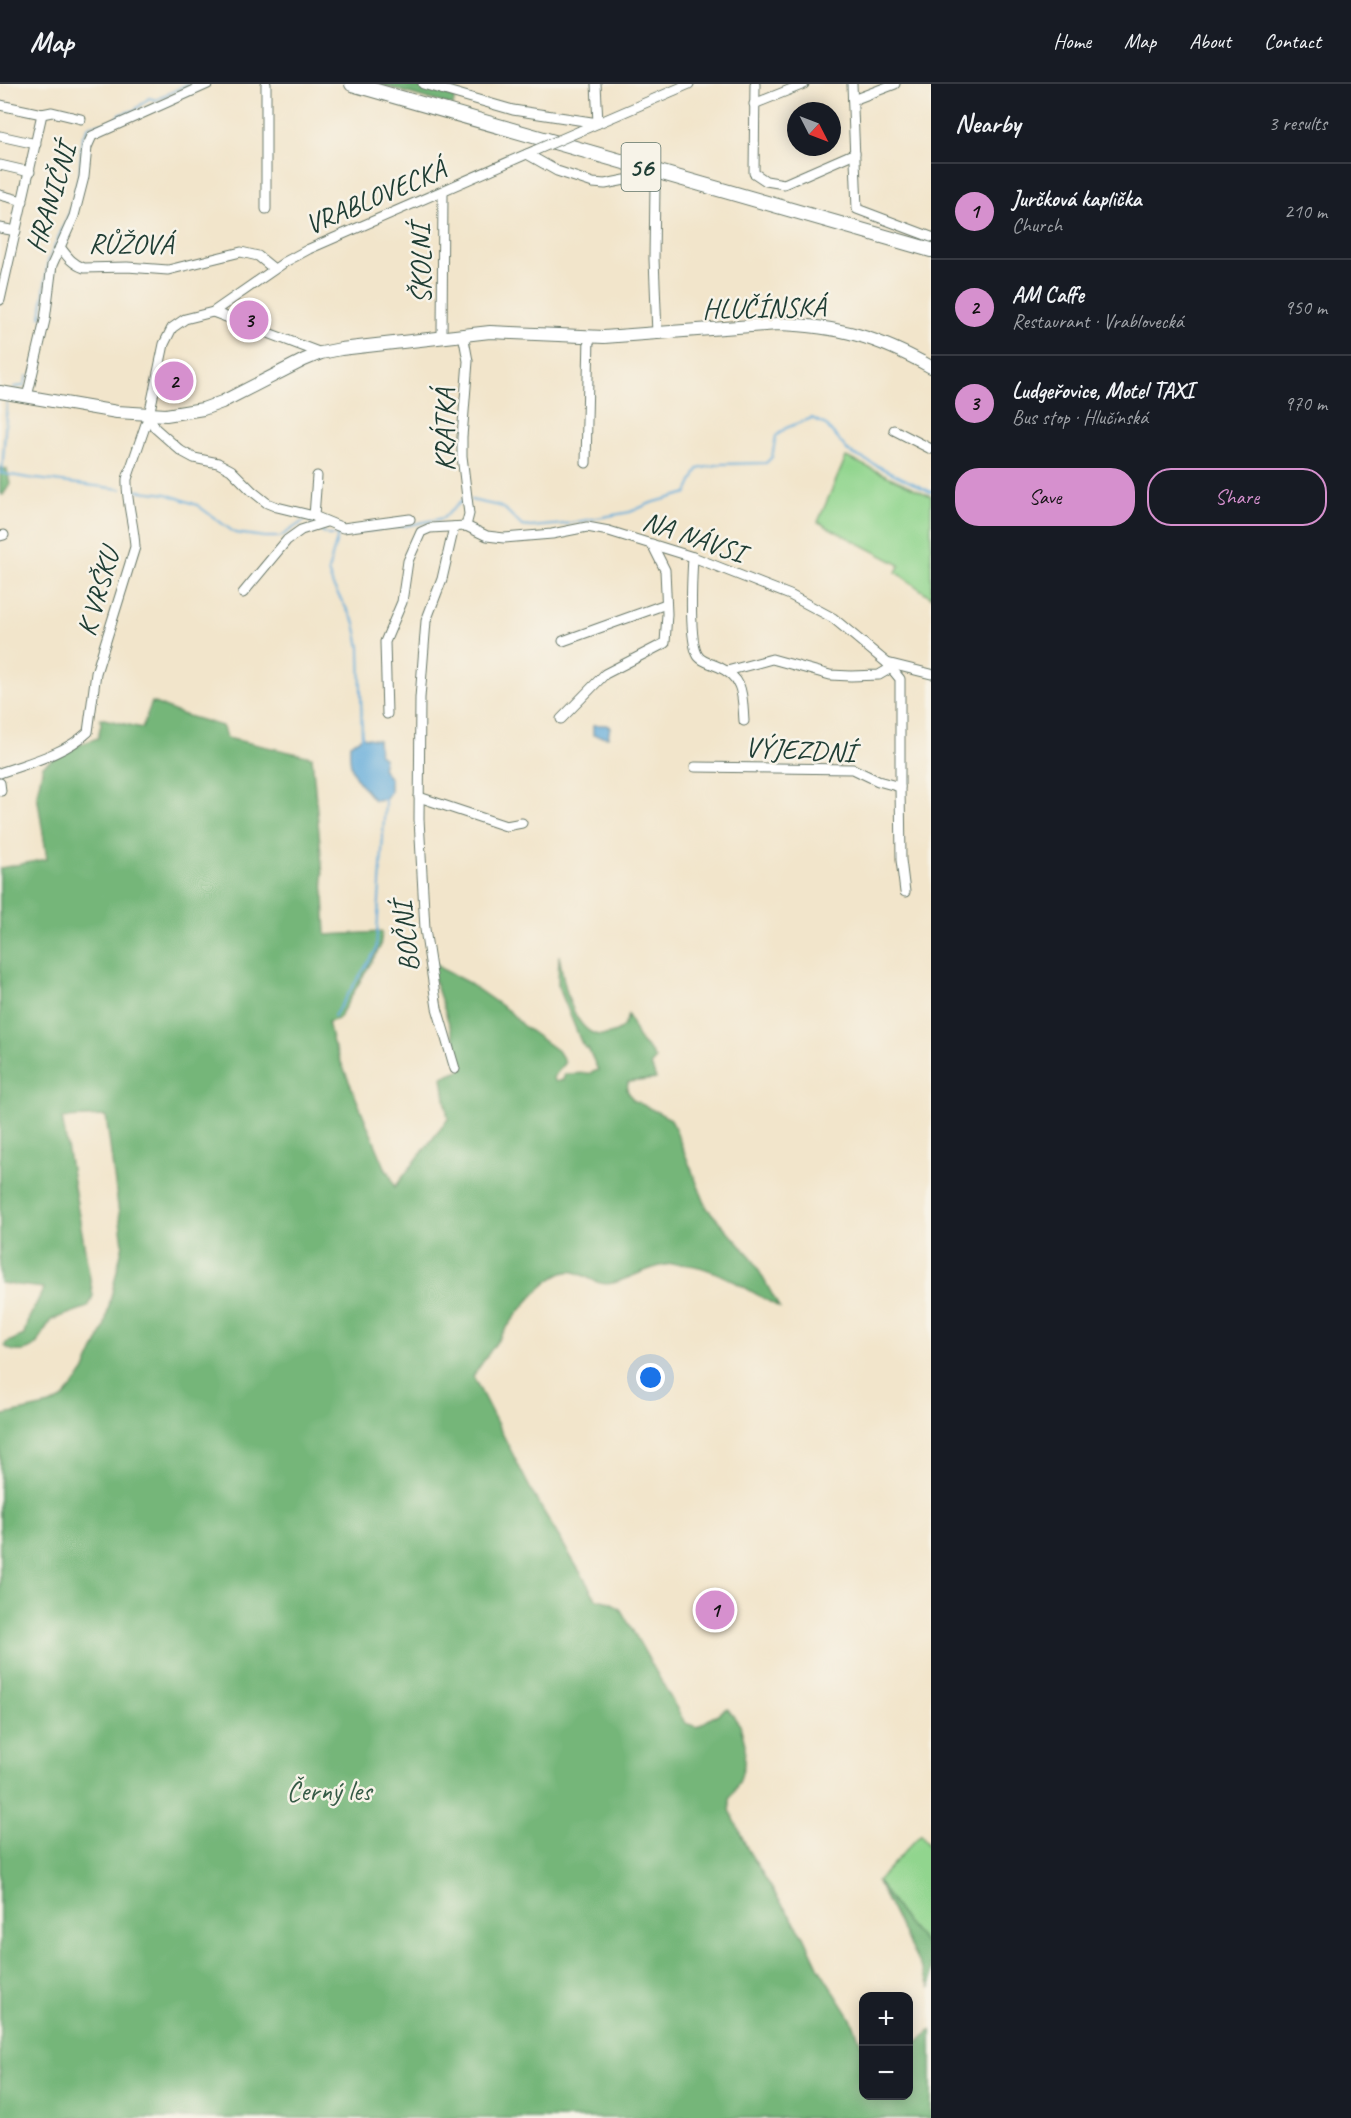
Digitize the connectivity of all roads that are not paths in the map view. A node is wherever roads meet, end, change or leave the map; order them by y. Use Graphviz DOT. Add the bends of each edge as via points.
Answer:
graph roads {
  1 [pos="208,84"];
  2 [pos="266,84"];
  3 [pos="352,84"];
  4 [pos="423,84"];
  5 [pos="596,84"];
  6 [pos="689,84"];
  7 [pos="755,84"];
  8 [pos="804,84"];
  9 [pos="852,84"];
  10 [pos="895,84"];
  11 [pos="452,88"];
  12 [pos="853,100"];
  13 [pos="754,104"];
  14 [pos="0,105"];
  15 [pos="42,114"];
  16 [pos="81,119"];
  17 [pos="598,123"];
  18 [pos="0,136"];
  19 [pos="36,144"];
  20 [pos="531,152"];
  21 [pos="855,153"];
  22 [pos="0,165"];
  23 [pos="30,172"];
  24 [pos="443,192"];
  25 [pos="0,195"];
  26 [pos="23,201"];
  27 [pos="266,209"];
  28 [pos="0,228"];
  29 [pos="16,231"];
  30 [pos="931,237"];
  31 [pos="60,247"];
  32 [pos="931,250"];
  33 [pos="4,265"];
  34 [pos="274,269"];
  35 [pos="0,300"];
  36 [pos="213,312"];
  37 [pos="464,334"];
  38 [pos="657,334"];
  39 [pos="442,336"];
  40 [pos="589,336"];
  41 [pos="321,353"];
  42 [pos="931,367"];
  43 [pos="0,392"];
  44 [pos="27,397"];
  45 [pos="149,415"];
  46 [pos="894,430"];
  47 [pos="931,449"];
  48 [pos="586,463"];
  49 [pos="317,476"];
  50 [pos="314,516"];
  51 [pos="410,519"];
  52 [pos="319,525"];
  53 [pos="466,526"];
  54 [pos="454,527"];
  55 [pos="652,544"];
  56 [pos="693,556"];
  57 [pos="243,593"];
  58 [pos="666,604"];
  59 [pos="563,640"];
  60 [pos="889,666"];
  61 [pos="727,671"];
  62 [pos="931,674"];
  63 [pos="387,714"];
  64 [pos="561,719"];
  65 [pos="744,721"];
  66 [pos="695,767"];
  67 [pos="0,773"];
  68 [pos="900,787"];
  69 [pos="419,797"];
  70 [pos="522,823"];
  71 [pos="506,826"];
  72 [pos="506,837"];
  73 [pos="905,892"];
  74 [pos="455,1069"];
  1 -- 31 [label="street, HRANIČNÍ" via="92,136 74,216"];
  2 -- 27 [label="street"];
  3 -- 32 [label="main road, 56"];
  4 -- 11 [label="street"];
  5 -- 17 [label="street"];
  6 -- 17 [label="street, VRABLOVECKÁ"];
  7 -- 13 [label="street"];
  8 -- 13 [label="street"];
  9 -- 12 [label="street"];
  10 -- 12 [label="street"];
  11 -- 17 [label="street" via="513,110"];
  12 -- 21 [label="street"];
  13 -- 21 [label="street" via="754,173 766,181 784,184"];
  14 -- 15 [label="street"];
  15 -- 16 [label="street" via="52,112"];
  15 -- 19 [label="street"];
  17 -- 20 [label="street, VRABLOVECKÁ, bridge"];
  18 -- 19 [label="street"];
  19 -- 23 [label="street"];
  20 -- 24 [label="street, VRABLOVECKÁ"];
  20 -- 38 [label="street" via="557,171 593,183 630,180 655,186"];
  21 -- 30 [label="street" via="857,209"];
  22 -- 23 [label="street"];
  23 -- 26 [label="street"];
  24 -- 34 [label="street, VRABLOVECKÁ" via="309,249"];
  24 -- 39 [label="street, ŠKOLNÍ"];
  25 -- 26 [label="street"];
  26 -- 29 [label="street"];
  28 -- 29 [label="street"];
  29 -- 33 [label="street"];
  31 -- 34 [label="street, RŮŽOVÁ" via="70,260 84,268 168,270 241,252 258,256"];
  31 -- 44 [label="street, HRANIČNÍ" via="52,265 45,320"];
  33 -- 35 [label="street"];
  34 -- 36 [label="street, VRABLOVECKÁ"];
  36 -- 41 [label="street"];
  36 -- 45 [label="street, VRABLOVECKÁ" via="186,319 169,332"];
  37 -- 39 [label="street, HLUČÍNSKÁ"];
  37 -- 40 [label="street, HLUČÍNSKÁ"];
  37 -- 53 [label="street, KRÁTKÁ" via="468,361 462,437 469,514"];
  38 -- 40 [label="street, HLUČÍNSKÁ"];
  38 -- 42 [label="street, HLUČÍNSKÁ" via="778,324 822,327 851,332"];
  39 -- 41 [label="street, HLUČÍNSKÁ"];
  40 -- 48 [label="street"];
  41 -- 45 [label="street, HLUČÍNSKÁ" via="222,402 184,413"];
  43 -- 44 [label="street, HLUČÍNSKÁ"];
  44 -- 45 [label="street, HLUČÍNSKÁ"];
  45 -- 50 [label="street" via="155,428 187,455 231,470 267,503"];
  45 -- 67 [label="street, K VRŠKU" via="127,479 135,547 96,673 88,732 76,743"];
  46 -- 47 [label="street"];
  49 -- 50 [label="street"];
  50 -- 52 [label="street"];
  51 -- 52 [label="street" via="343,528"];
  52 -- 57 [label="street" via="301,530 287,540"];
  53 -- 54 [label="street, NA NÁVSI"];
  53 -- 55 [label="street, NA NÁVSI" via="487,536 504,538 587,527"];
  54 -- 63 [label="street, NA NÁVSI" via="421,532 408,561 402,602 385,642"];
  54 -- 69 [label="street, BOČNÍ" via="442,579 426,621"];
  55 -- 56 [label="street, NA NÁVSI"];
  55 -- 58 [label="street" via="665,570"];
  56 -- 60 [label="street, NA NÁVSI" via="790,595 833,618"];
  56 -- 61 [label="street" via="695,650 699,658"];
  58 -- 59 [label="street"];
  58 -- 64 [label="street" via="665,643 605,674"];
  60 -- 61 [label="street" via="879,675 830,675 772,659"];
  60 -- 62 [label="street, NA NÁVSI"];
  60 -- 68 [label="street" via="900,679"];
  61 -- 65 [label="street" via="741,687"];
  66 -- 68 [label="street, VÝJEZDNÍ" via="853,769"];
  68 -- 73 [label="street"];
  69 -- 71 [label="street"];
  69 -- 74 [label="street, BOČNÍ" via="425,928 436,1008"];
  70 -- 71 [label="street"];
  71 -- 72 [label="street"];
}
